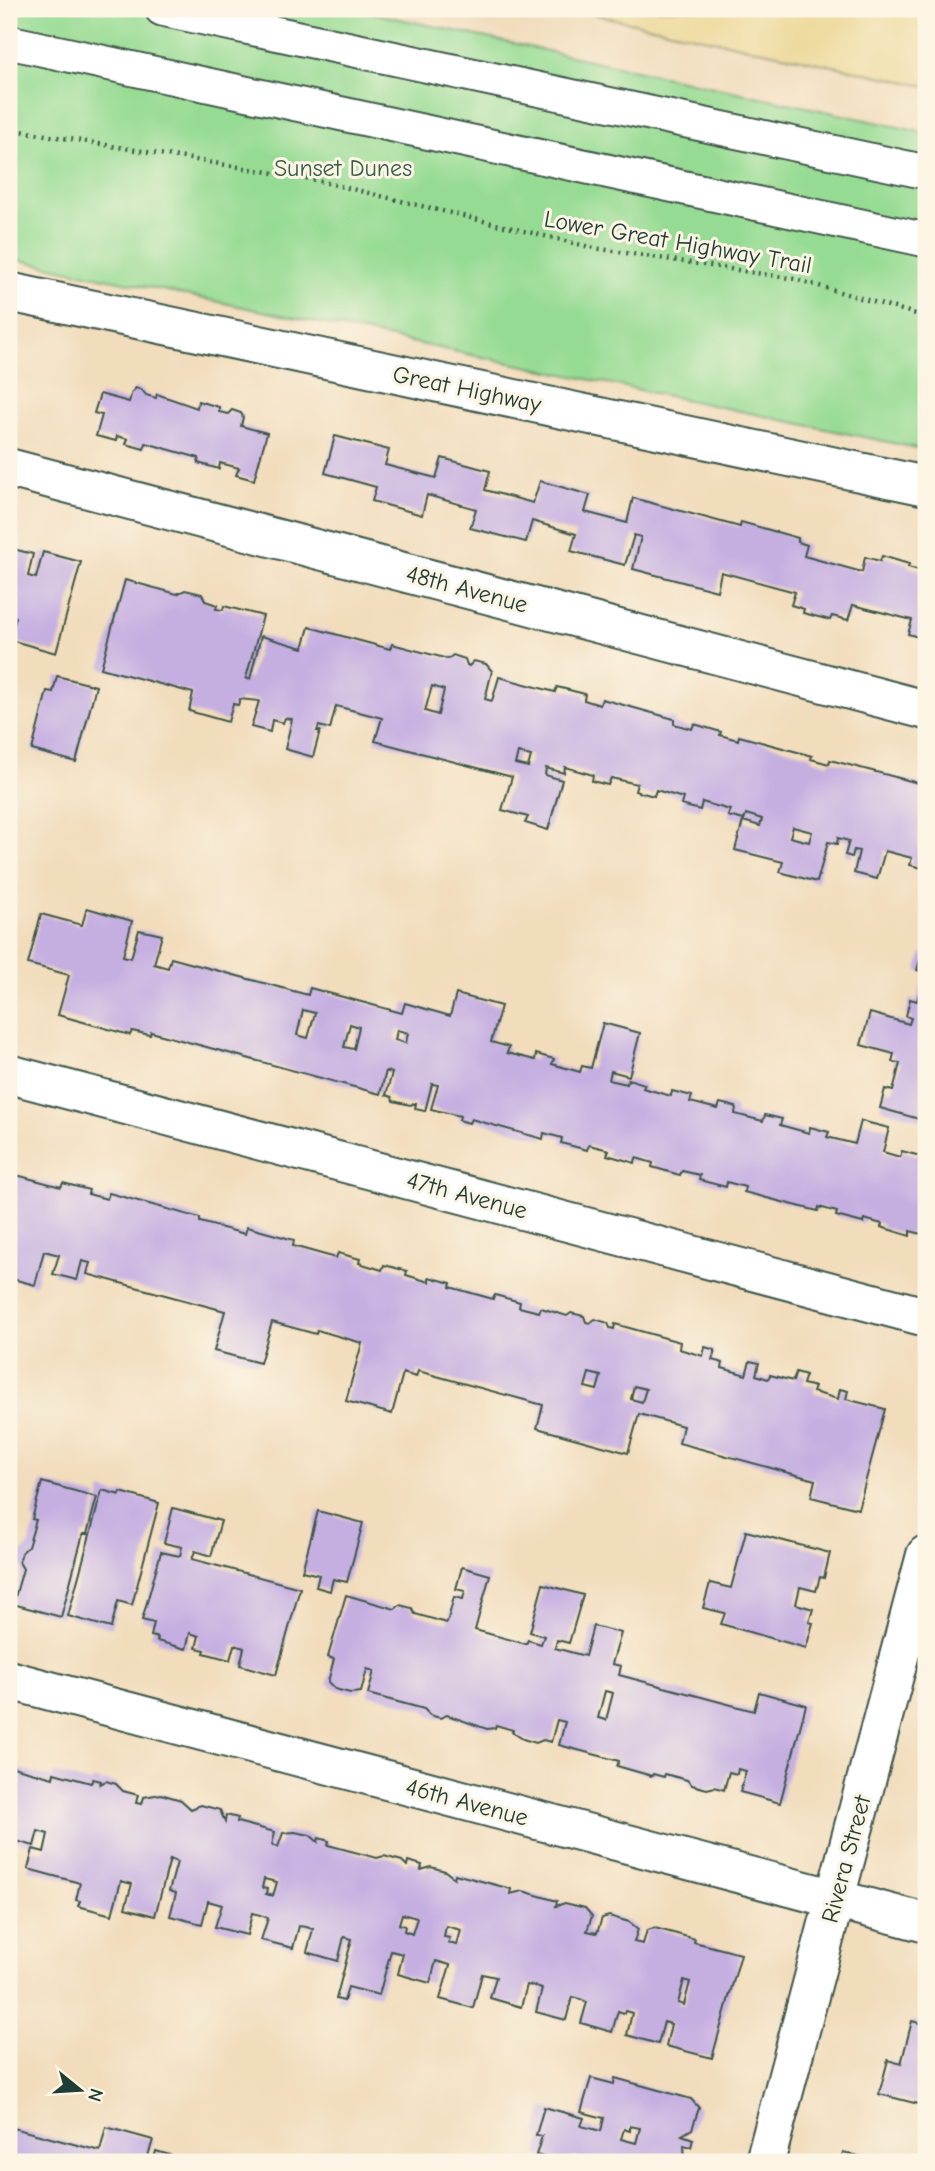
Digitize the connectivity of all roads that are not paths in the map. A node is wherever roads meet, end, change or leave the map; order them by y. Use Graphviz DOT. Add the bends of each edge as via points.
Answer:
graph roads {
  1 [pos="162,9"];
  2 [pos="9,42"];
  3 [pos="926,172"];
  4 [pos="926,240"];
  5 [pos="9,292"];
  6 [pos="9,468"];
  7 [pos="926,486"];
  8 [pos="926,710"];
  9 [pos="9,1074"];
  10 [pos="926,1317"];
  11 [pos="926,1555"];
  12 [pos="9,1680"];
  13 [pos="835,1899"];
  14 [pos="926,1923"];
  15 [pos="765,2162"];
  1 -- 3 [label="street"];
  2 -- 4 [label="street"];
  5 -- 7 [label="street, Great Highway"];
  6 -- 8 [label="street, 48th Avenue"];
  9 -- 10 [label="street, 47th Avenue"];
  11 -- 13 [label="street, Rivera Street"];
  12 -- 13 [label="street, 46th Avenue"];
  13 -- 14 [label="street, 46th Avenue"];
  13 -- 15 [label="street, Rivera Street"];
}
